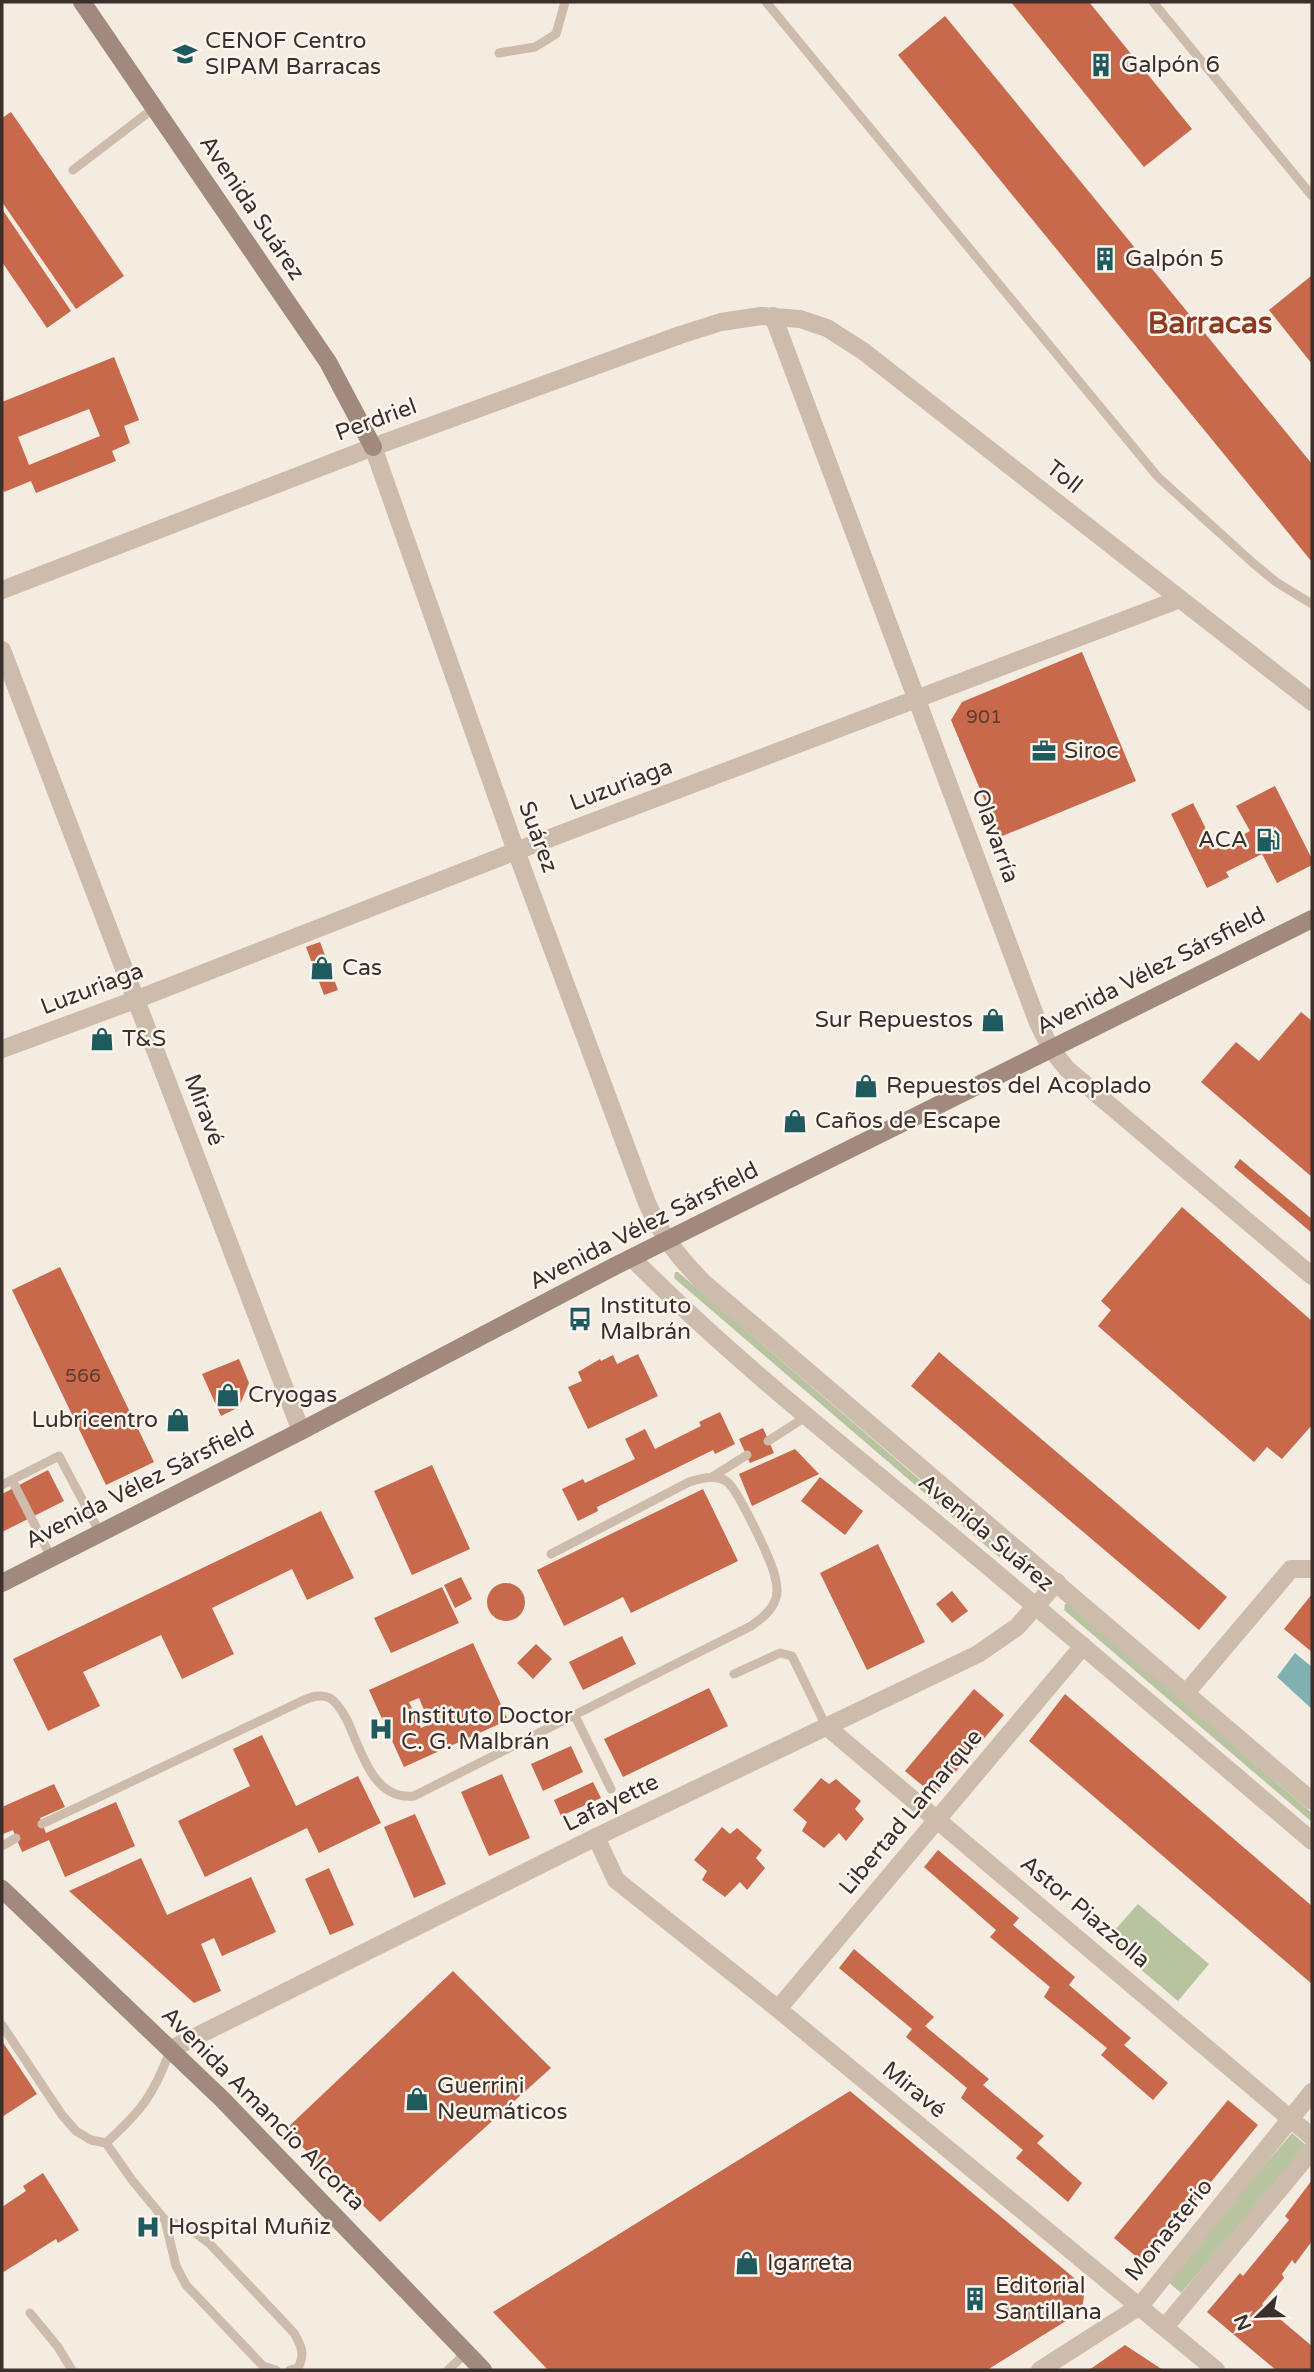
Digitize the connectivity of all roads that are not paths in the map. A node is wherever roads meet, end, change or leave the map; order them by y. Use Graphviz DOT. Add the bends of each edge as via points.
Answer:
graph roads {
  1 [pos="82,2"];
  2 [pos="565,2"];
  3 [pos="766,2"];
  4 [pos="1153,2"];
  5 [pos="499,53"];
  6 [pos="154,108"];
  7 [pos="73,170"];
  8 [pos="1312,196"];
  9 [pos="773,316"];
  10 [pos="373,447"];
  11 [pos="2,590"];
  12 [pos="1180,600"];
  13 [pos="1312,604"];
  14 [pos="2,650"];
  15 [pos="919,700"];
  16 [pos="1312,702"];
  17 [pos="516,851"];
  18 [pos="1312,919"];
  19 [pos="135,1000"];
  20 [pos="2,1049"];
  21 [pos="1051,1049"];
  22 [pos="666,1240"];
  23 [pos="632,1258"];
  24 [pos="1312,1276"];
  25 [pos="807,1416"];
  26 [pos="301,1431"];
  27 [pos="768,1441"];
  28 [pos="747,1455"];
  29 [pos="712,1478"];
  30 [pos="12,1480"];
  31 [pos="2,1485"];
  32 [pos="100,1533"];
  33 [pos="551,1554"];
  34 [pos="51,1557"];
  35 [pos="1312,1569"];
  36 [pos="1057,1582"];
  37 [pos="2,1583"];
  38 [pos="1036,1607"];
  39 [pos="1083,1646"];
  40 [pos="734,1674"];
  41 [pos="1186,1693"];
  42 [pos="575,1716"];
  43 [pos="826,1726"];
  44 [pos="611,1789"];
  45 [pos="1312,1801"];
  46 [pos="937,1819"];
  47 [pos="42,1824"];
  48 [pos="596,1837"];
  49 [pos="16,1838"];
  50 [pos="1312,1841"];
  51 [pos="2,1846"];
  52 [pos="2,1889"];
  53 [pos="778,2009"];
  54 [pos="2,2025"];
  55 [pos="171,2049"];
  56 [pos="1312,2092"];
  57 [pos="1291,2118"];
  58 [pos="1312,2137"];
  59 [pos="106,2143"];
  60 [pos="1312,2150"];
  61 [pos="165,2220"];
  62 [pos="1140,2306"];
  63 [pos="30,2313"];
  64 [pos="1165,2327"];
  65 [pos="466,2353"];
  66 [pos="72,2370"];
  67 [pos="276,2370"];
  68 [pos="290,2370"];
  69 [pos="447,2370"];
  70 [pos="484,2370"];
  71 [pos="1040,2370"];
  72 [pos="1216,2370"];
  1 -- 6 [label="main road, Avenida Suárez"];
  2 -- 5 [label="lane" via="556,34 535,47"];
  3 -- 13 [label="lane" via="1158,477 1244,556"];
  4 -- 8 [label="lane"];
  6 -- 7 [label="lane"];
  6 -- 10 [label="main road, Avenida Suárez" via="328,362"];
  9 -- 10 [label="street, Perdriel" via="735,319 680,335"];
  9 -- 12 [label="street, Toll" via="813,323 841,335"];
  9 -- 15 [label="street, Olavarría"];
  10 -- 11 [label="street, Perdriel"];
  10 -- 17 [label="street, Suárez"];
  12 -- 15 [label="street, Luzuriaga"];
  12 -- 16 [label="street, Toll"];
  14 -- 19 [label="street, Miravé"];
  15 -- 17 [label="street, Luzuriaga"];
  15 -- 21 [label="street, Olavarría"];
  17 -- 19 [label="street, Luzuriaga"];
  17 -- 22 [label="street, Suárez" via="647,1203"];
  18 -- 21 [label="main road, Avenida Vélez Sársfield"];
  19 -- 20 [label="street, Luzuriaga"];
  19 -- 26 [label="street, Miravé"];
  21 -- 22 [label="main road, Avenida Vélez Sársfield"];
  21 -- 24 [label="street, Olavarría" via="1067,1069"];
  22 -- 23 [label="main road, Avenida Vélez Sársfield"];
  22 -- 36 [label="street, Avenida Suárez" via="704,1283"];
  23 -- 25 [label="street, Avenida Suárez"];
  23 -- 26 [label="main road, Avenida Vélez Sársfield"];
  25 -- 27 [label="lane"];
  25 -- 38 [label="street, Avenida Suárez"];
  26 -- 32 [label="main road, Avenida Vélez Sársfield"];
  28 -- 29 [label="lane"];
  29 -- 33 [label="lane" via="689,1482"];
  29 -- 42 [label="lane" via="732,1486 770,1561 777,1588 773,1606 751,1626"];
  30 -- 31 [label="lane"];
  30 -- 32 [label="lane" via="59,1456"];
  30 -- 34 [label="lane"];
  32 -- 34 [label="main road, Avenida Vélez Sársfield"];
  34 -- 37 [label="main road, Avenida Vélez Sársfield"];
  35 -- 41 [label="street" via="1291,1569"];
  36 -- 38 [label="street, Lafayette"];
  36 -- 41 [label="street, Avenida Suárez"];
  38 -- 39 [label="street, Avenida Suárez"];
  38 -- 43 [label="street, Lafayette" via="1017,1627 978,1654"];
  39 -- 46 [label="street, Libertad Lamarque"];
  39 -- 50 [label="street, Avenida Suárez"];
  40 -- 43 [label="lane" via="780,1653 792,1656"];
  41 -- 45 [label="street, Avenida Suárez"];
  42 -- 44 [label="lane"];
  42 -- 47 [label="lane" via="424,1793 405,1798 378,1783 338,1705 326,1696 311,1698"];
  43 -- 46 [label="street, Astor Piazzolla"];
  43 -- 48 [label="street, Lafayette"];
  46 -- 53 [label="street, Libertad Lamarque"];
  46 -- 57 [label="street, Astor Piazzolla"];
  48 -- 53 [label="street, Miravé" via="616,1880"];
  48 -- 55 [label="street, Lafayette"];
  49 -- 51 [label="lane"];
  52 -- 55 [label="main road, Avenida Amancio Alcorta"];
  53 -- 62 [label="street, Miravé"];
  54 -- 59 [label="lane" via="76,2131"];
  55 -- 59 [label="lane" via="150,2097"];
  55 -- 65 [label="main road, Avenida Amancio Alcorta"];
  56 -- 57 [label="street, Monasterio"];
  57 -- 58 [label="street, Astor Piazzolla"];
  57 -- 62 [label="street, Monasterio"];
  59 -- 61 [label="lane"];
  60 -- 64 [label="street"];
  61 -- 67 [label="lane" via="176,2266 186,2285 263,2366"];
  61 -- 68 [label="lane" via="187,2227 209,2243 294,2333 303,2357 298,2368"];
  62 -- 64 [label="street, Miravé"];
  62 -- 71 [label="street, Monasterio"];
  63 -- 66 [label="lane"];
  64 -- 72 [label="street, Miravé"];
  65 -- 69 [label="lane"];
  65 -- 70 [label="main road, Avenida Amancio Alcorta"];
}
